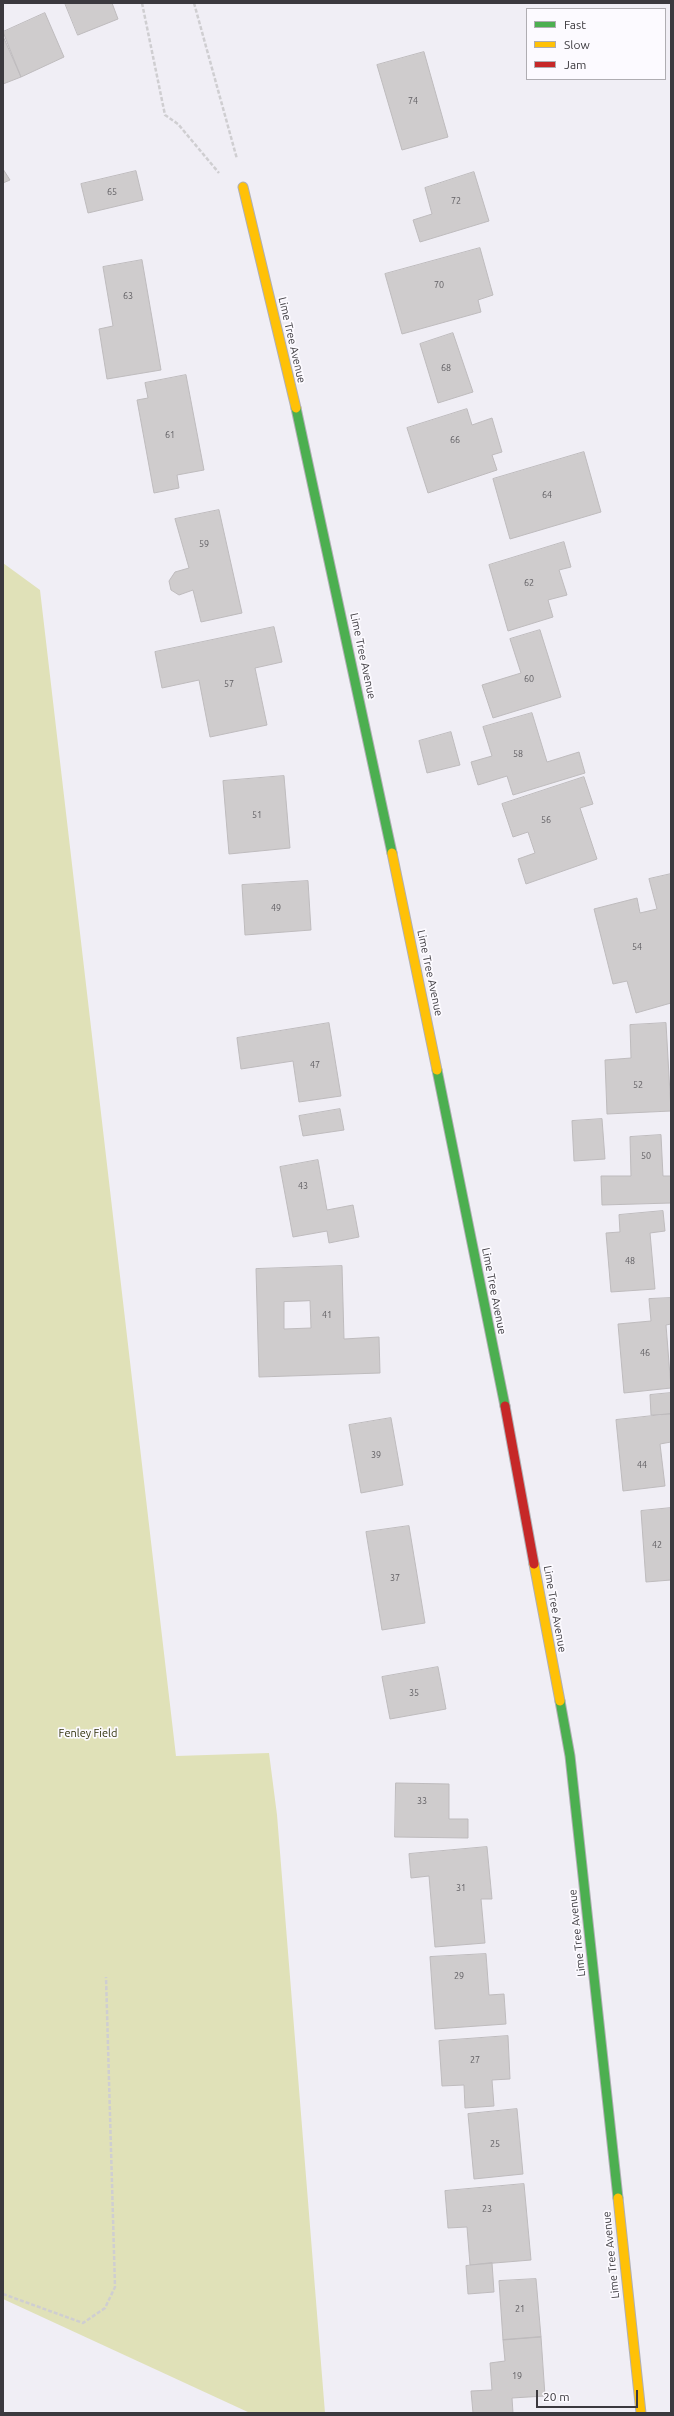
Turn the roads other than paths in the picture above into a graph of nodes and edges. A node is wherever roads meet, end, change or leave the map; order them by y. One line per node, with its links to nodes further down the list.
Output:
1 (244, 187): 2 (street, Lime Tree Avenue)
2 (641, 2413)

